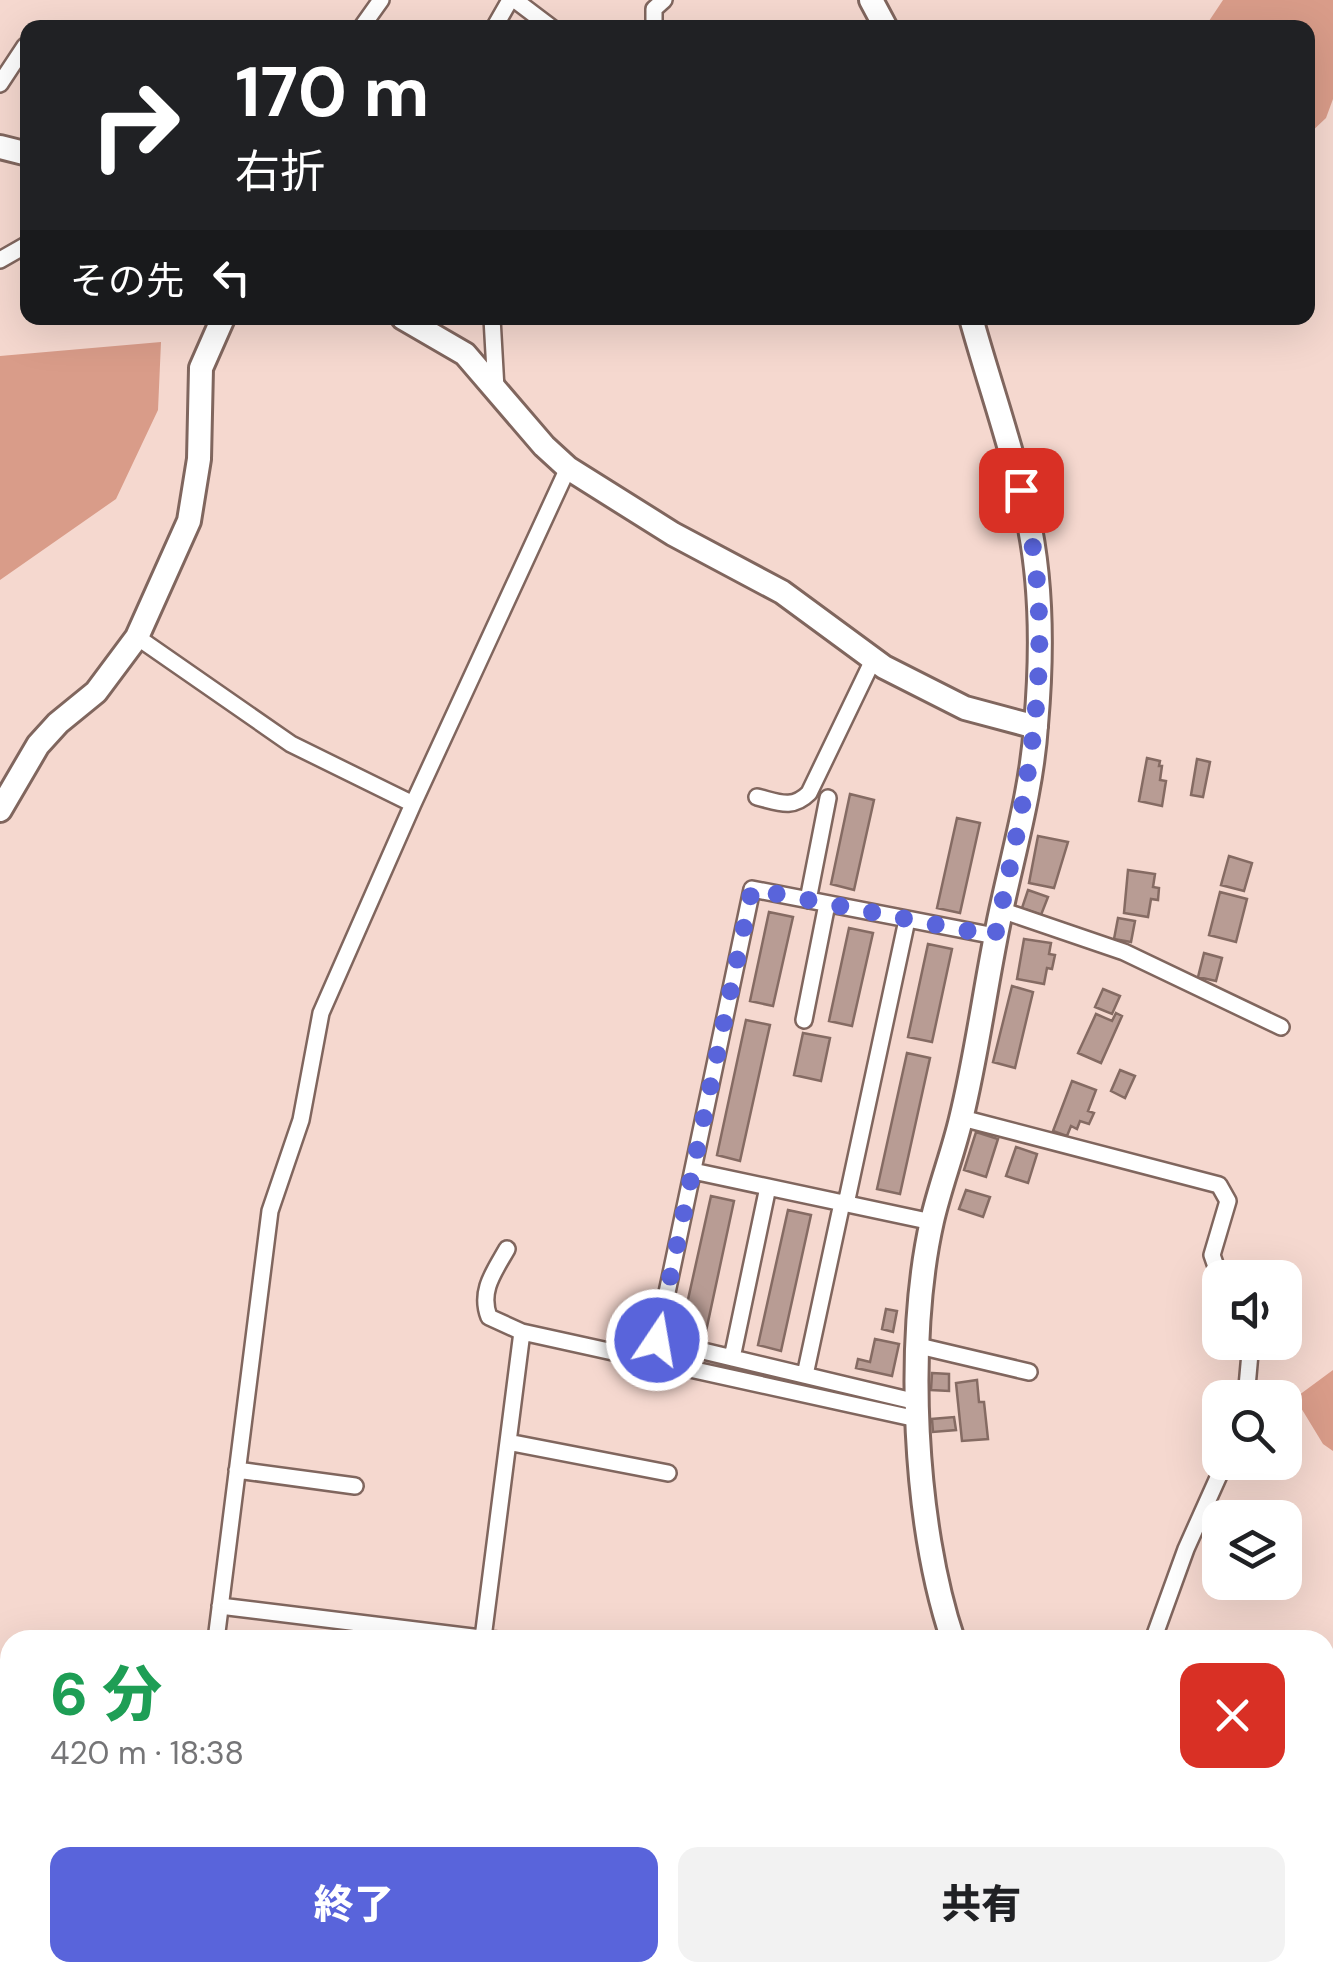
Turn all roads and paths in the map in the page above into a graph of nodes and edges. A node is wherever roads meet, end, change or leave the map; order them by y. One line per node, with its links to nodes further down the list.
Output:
1 (512, 0): 2 (street)
2 (541, 20)
3 (20, 54): 4 (street)
4 (0, 84)
5 (220, 325): 11 (street)
6 (415, 325): 9 (street)
7 (492, 325): 9 (street)
8 (973, 325): 13 (street)
9 (496, 389): 10 (street)
10 (568, 468): 12 (street); 16 (street)
11 (136, 637): 16 (street); 17 (street)
12 (874, 660): 13 (street); 14 (street)
13 (1036, 727): 20 (street)
14 (757, 797)
15 (828, 798): 18 (street)
16 (412, 804): 39 (street)
17 (0, 810)
18 (808, 900): 19 (street); 26 (street)
19 (827, 904): 21 (street); 23 (street)
20 (1001, 910): 22 (street); 24 (street)
21 (907, 920): 22 (street); 28 (street)
22 (995, 936): 25 (street)
23 (804, 1020)
24 (1281, 1028)
25 (962, 1118): 29 (street); 31 (street)
26 (693, 1171): 27 (street); 34 (street)
27 (768, 1187): 28 (street); 34 (street)
28 (844, 1203): 29 (street); 36 (street)
29 (932, 1222): 33 (street)
30 (507, 1249): 32 (street)
31 (1214, 1260)
32 (522, 1332): 37 (street); 38 (street)
33 (918, 1346): 35 (street); 37 (street)
34 (732, 1358): 36 (street)
35 (1029, 1372)
36 (805, 1375): 37 (street)
37 (917, 1411): 47 (street)
38 (508, 1442): 40 (street); 46 (street)
39 (237, 1470): 42 (street); 43 (street)
40 (668, 1474)
41 (1218, 1480): 48 (street)
42 (354, 1486)
43 (220, 1606): 44 (street); 45 (street)
44 (217, 1630)
45 (416, 1630)
46 (491, 1630)
47 (949, 1630)
48 (1157, 1630)

